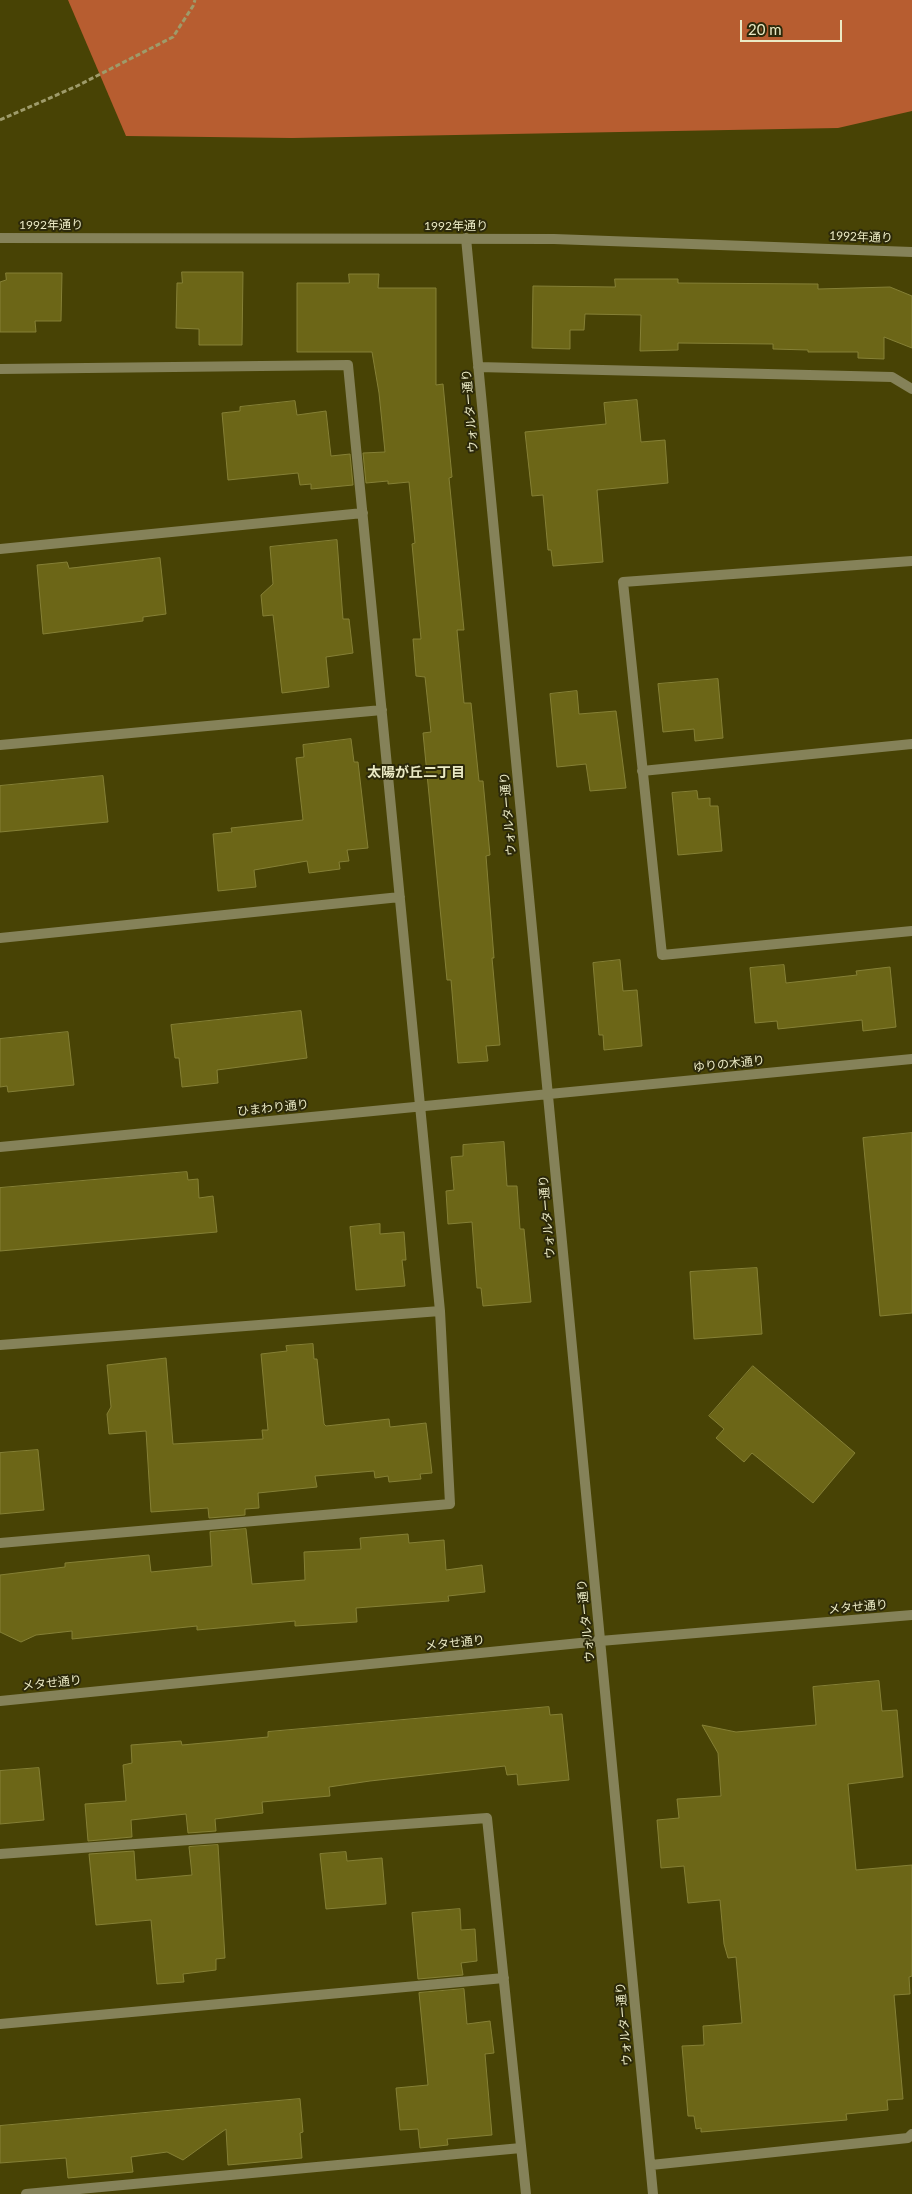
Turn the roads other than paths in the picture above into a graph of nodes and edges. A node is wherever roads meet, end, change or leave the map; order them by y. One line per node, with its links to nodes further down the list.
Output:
1 (0, 238): 2 (street, 1992年通り)
2 (466, 238): 3 (street, 1992年通り); 4 (street, ウォルター通り)
3 (912, 252)
4 (478, 367): 6 (street); 18 (street, ウォルター通り)
5 (0, 369): 7 (street)
6 (912, 388)
7 (363, 513): 8 (street); 10 (street)
8 (0, 549)
9 (912, 561): 13 (street)
10 (382, 710): 12 (street); 14 (street)
11 (912, 744): 13 (street)
12 (0, 745)
13 (642, 771): 15 (street)
14 (400, 897): 16 (street); 19 (street)
15 (912, 931)
16 (0, 938)
17 (912, 1059): 18 (street, ゆりの木通り)
18 (548, 1094): 19 (street, ひまわり通り); 25 (street, ウォルター通り)
19 (419, 1106): 20 (street, ひまわり通り); 21 (street)
20 (0, 1147)
21 (440, 1311): 22 (street); 23 (street)
22 (0, 1345)
23 (0, 1544)
24 (912, 1615): 25 (street, メタせ通り)
25 (600, 1641): 26 (street, メタせ通り); 32 (street, ウォルター通り)
26 (0, 1701)
27 (0, 1854): 28 (street)
28 (504, 1978): 29 (street); 31 (street)
29 (0, 2024)
30 (912, 2134): 32 (street)
31 (521, 2148): 33 (street); 34 (street)
32 (650, 2166): 35 (street, ウォルター通り)
33 (26, 2194)
34 (526, 2194)
35 (653, 2194)

